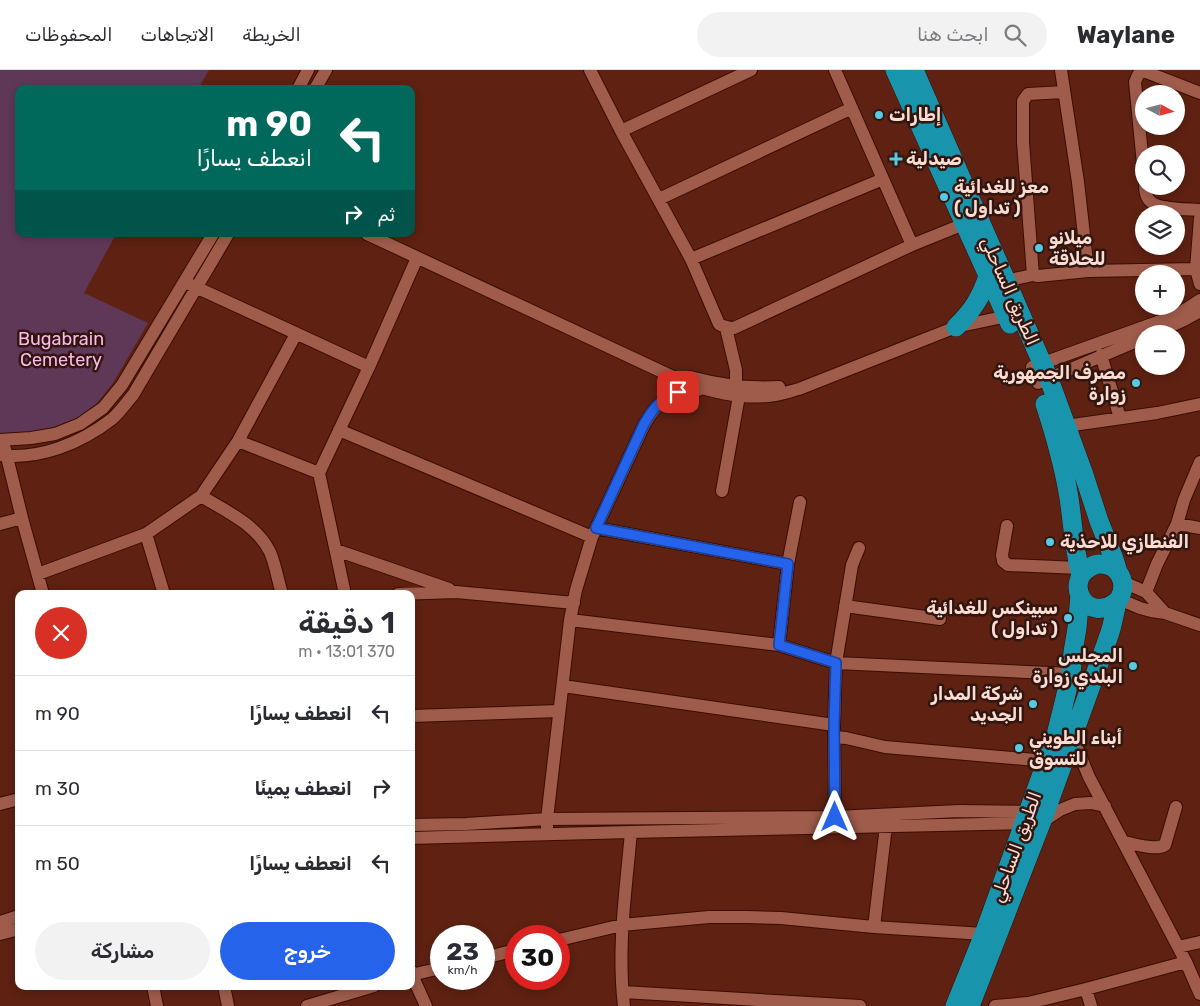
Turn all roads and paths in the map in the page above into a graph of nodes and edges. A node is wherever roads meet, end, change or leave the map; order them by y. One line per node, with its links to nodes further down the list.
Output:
1 (308, 70): 9 (street)
2 (326, 70): 10 (street)
3 (590, 70): 14 (street)
4 (751, 70): 14 (street)
5 (835, 70): 13 (street)
6 (895, 70): 21 (highway, الطريق الساحلي)
7 (914, 70): 31 (highway, الطريق الساحلي)
8 (1062, 70): 11 (street)
9 (300, 85)
10 (317, 85)
11 (1064, 92): 29 (street); 30 (street)
12 (1200, 93): 15 (street)
13 (852, 108): 16 (street); 18 (street)
14 (621, 131): 18 (street)
15 (1141, 145)
16 (883, 179): 25 (street); 27 (street)
17 (1146, 195): 19 (street)
18 (658, 199): 27 (street)
19 (1200, 210)
20 (1200, 218): 28 (street)
21 (964, 224): 25 (street); 31 (highway, الطريق الساحلي)
22 (211, 237): 32 (street)
23 (226, 237): 34 (street)
24 (373, 237): 26 (street)
25 (912, 245): 40 (street)
26 (417, 258): 44 (street); 45 (street)
27 (691, 259): 40 (street)
28 (1196, 269): 29 (street); 33 (street)
29 (1088, 271): 30 (street)
30 (1033, 275): 31 (street)
31 (997, 278): 37 (highway, الطريق الساحلي); 39 (highway)
32 (184, 282): 34 (street); 53 (street)
33 (1200, 284)
34 (196, 288): 41 (street); 55 (street)
35 (1200, 300): 46 (street)
36 (1200, 311): 38 (street)
37 (1013, 315): 39 (street); 46 (highway, الطريق الساحلي)
38 (1173, 325)
39 (956, 327): 48 (street)
40 (726, 328): 48 (street)
41 (296, 334): 44 (street); 54 (street)
42 (1135, 342): 43 (street)
43 (1101, 355): 46 (street); 50 (street)
44 (368, 367): 52 (street)
45 (666, 372): 47 (street); 48 (street)
46 (1040, 373): 51 (highway, الطريق الساحلي); 71 (highway, الطريق الساحلي)
47 (708, 391): 48 (street); 66 (street)
48 (738, 391): 58 (street)
49 (1200, 404): 50 (street)
50 (1120, 418): 51 (street)
51 (1066, 426): 73 (highway, الطريق الساحلي)
52 (339, 430): 57 (street); 66 (street)
53 (1, 440): 55 (street)
54 (238, 441): 57 (street); 59 (street)
55 (4, 456): 61 (street)
56 (1200, 462): 63 (street)
57 (319, 473): 69 (street)
58 (722, 492)
59 (201, 496): 67 (street); 76 (street)
60 (800, 502): 70 (street)
61 (22, 518): 62 (street); 72 (street)
62 (0, 524)
63 (1177, 524): 65 (street); 79 (street)
64 (1007, 526): 71 (street)
65 (1200, 528)
66 (594, 532): 70 (street); 82 (street)
67 (146, 534): 72 (street); 75 (street)
68 (859, 548): 83 (street)
69 (336, 550): 77 (street); 78 (street)
70 (788, 564): 88 (street)
71 (1080, 571): 73 (highway); 81 (highway)
72 (38, 574): 74 (street)
73 (1119, 588): 79 (street); 81 (highway); 84 (street); 95 (highway, الطريق الساحلي)
74 (42, 590)
75 (163, 590)
76 (281, 590)
77 (344, 590)
78 (456, 592): 80 (street); 82 (street)
79 (1146, 592): 84 (street)
80 (415, 593)
81 (1080, 595): 90 (highway, الطريق الساحلي)
82 (574, 603): 85 (street)
83 (845, 606): 86 (street); 89 (street)
84 (1165, 613): 87 (street)
85 (570, 620): 88 (street); 91 (street)
86 (940, 620)
87 (1200, 625)
88 (779, 645): 89 (street)
89 (836, 663): 90 (street); 94 (street)
90 (1071, 674): 96 (highway, الطريق الساحلي)
91 (563, 686): 92 (street); 94 (street)
92 (559, 711): 93 (street); 103 (street)
93 (415, 716)
94 (834, 731): 96 (street); 101 (street)
95 (1073, 738): 99 (street); 102 (highway, الطريق الساحلي)
96 (1047, 761): 102 (highway, الطريق الساحلي)
97 (15, 800): 98 (street)
98 (0, 804)
99 (1105, 806): 102 (street); 109 (street)
100 (1176, 807): 109 (street)
101 (835, 817): 102 (street); 103 (street)
102 (1035, 817): 105 (street); 116 (highway, الطريق الساحلي); 138 (highway, الطريق الساحلي)
103 (547, 819): 104 (street); 107 (street)
104 (415, 825)
105 (886, 826): 106 (street); 113 (street)
106 (631, 832): 107 (street); 112 (street)
107 (547, 835): 108 (street)
108 (415, 838)
109 (1124, 842): 119 (street)
110 (15, 917): 111 (street)
111 (0, 922)
112 (622, 925): 113 (street); 117 (street); 128 (street)
113 (874, 927): 116 (street)
114 (15, 929): 115 (street)
115 (0, 934)
116 (984, 934): 137 (highway, الطريق الساحلي)
117 (570, 937)
118 (1200, 942): 119 (street)
119 (1178, 947): 120 (street)
120 (1186, 962): 124 (street); 129 (street)
121 (430, 971): 122 (street)
122 (415, 974)
123 (415, 982): 134 (street)
124 (1086, 989): 130 (street); 140 (street)
125 (154, 990): 131 (street)
126 (225, 990): 132 (street)
127 (361, 990): 133 (street)
128 (622, 992): 135 (street); 136 (street)
129 (1200, 994)
130 (1028, 1005): 139 (street)
131 (157, 1006)
132 (228, 1006)
133 (307, 1006)
134 (426, 1006)
135 (624, 1006)
136 (860, 1006)
137 (954, 1006)
138 (970, 1006)
139 (995, 1006)
140 (1091, 1006)

